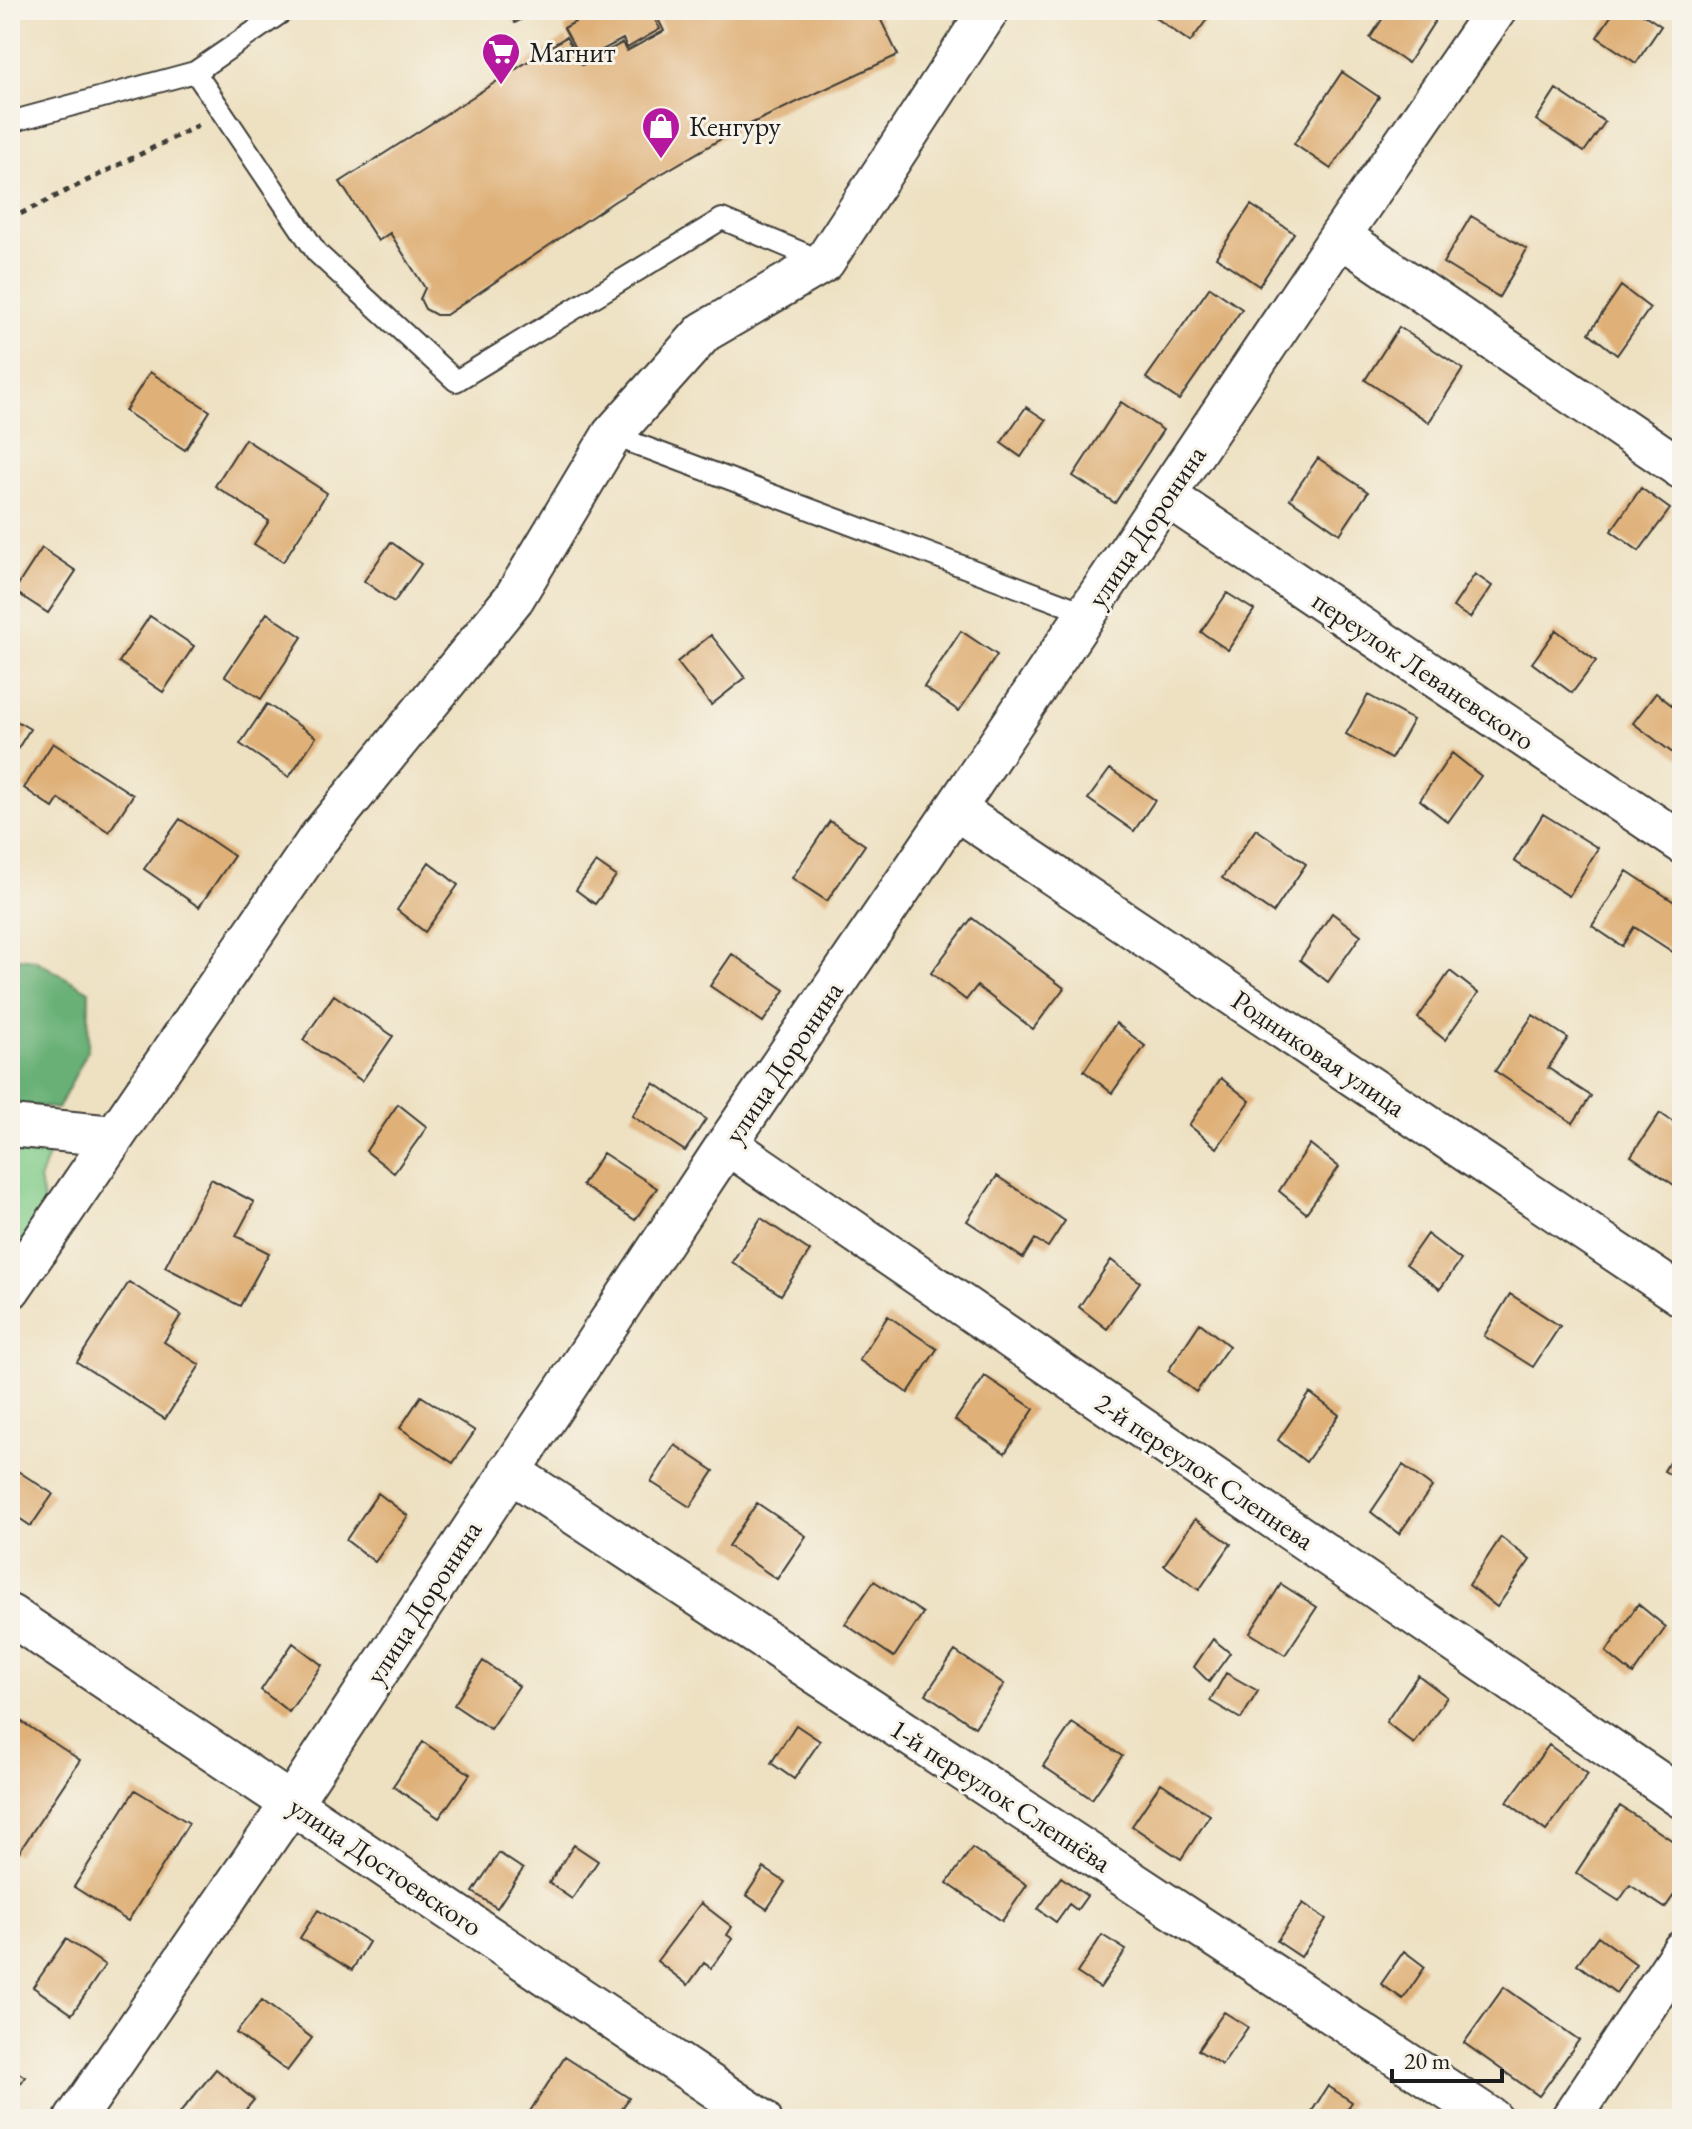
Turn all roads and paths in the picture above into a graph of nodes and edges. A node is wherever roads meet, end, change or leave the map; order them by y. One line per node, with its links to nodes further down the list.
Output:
1 (285, 10): 4 (lane)
2 (989, 10): 9 (street)
3 (1496, 10): 8 (street, улица Доронина)
4 (195, 72): 5 (lane); 6 (lane)
5 (223, 113): 7 (path); 9 (lane)
6 (10, 123)
7 (10, 219)
8 (1340, 236): 11 (street); 12 (street, улица Доронина)
9 (824, 262): 10 (street)
10 (612, 435): 13 (lane); 17 (street)
11 (1682, 469)
12 (1166, 496): 13 (street, улица Доронина); 15 (street, переулок Леваневского)
13 (1087, 613): 14 (street, улица Доронина)
14 (955, 809): 18 (street, улица Доронина); 20 (street, Родниковая улица)
15 (1677, 830)
16 (10, 1126): 17 (street)
17 (114, 1136): 19 (street)
18 (727, 1144): 21 (street, улица Доронина); 23 (street, 2-й переулок Слепнева)
19 (10, 1289)
20 (1682, 1296)
21 (509, 1471): 24 (street, улица Доронина); 28 (street, 1-й переулок Слепнёва)
22 (10, 1615): 24 (street, улица Достоевского)
23 (1682, 1798)
24 (292, 1802): 26 (street, улица Доронина); 27 (street, улица Достоевского)
25 (1682, 1951): 29 (street)
26 (75, 2119)
27 (761, 2119)
28 (1492, 2119)
29 (1571, 2119)

